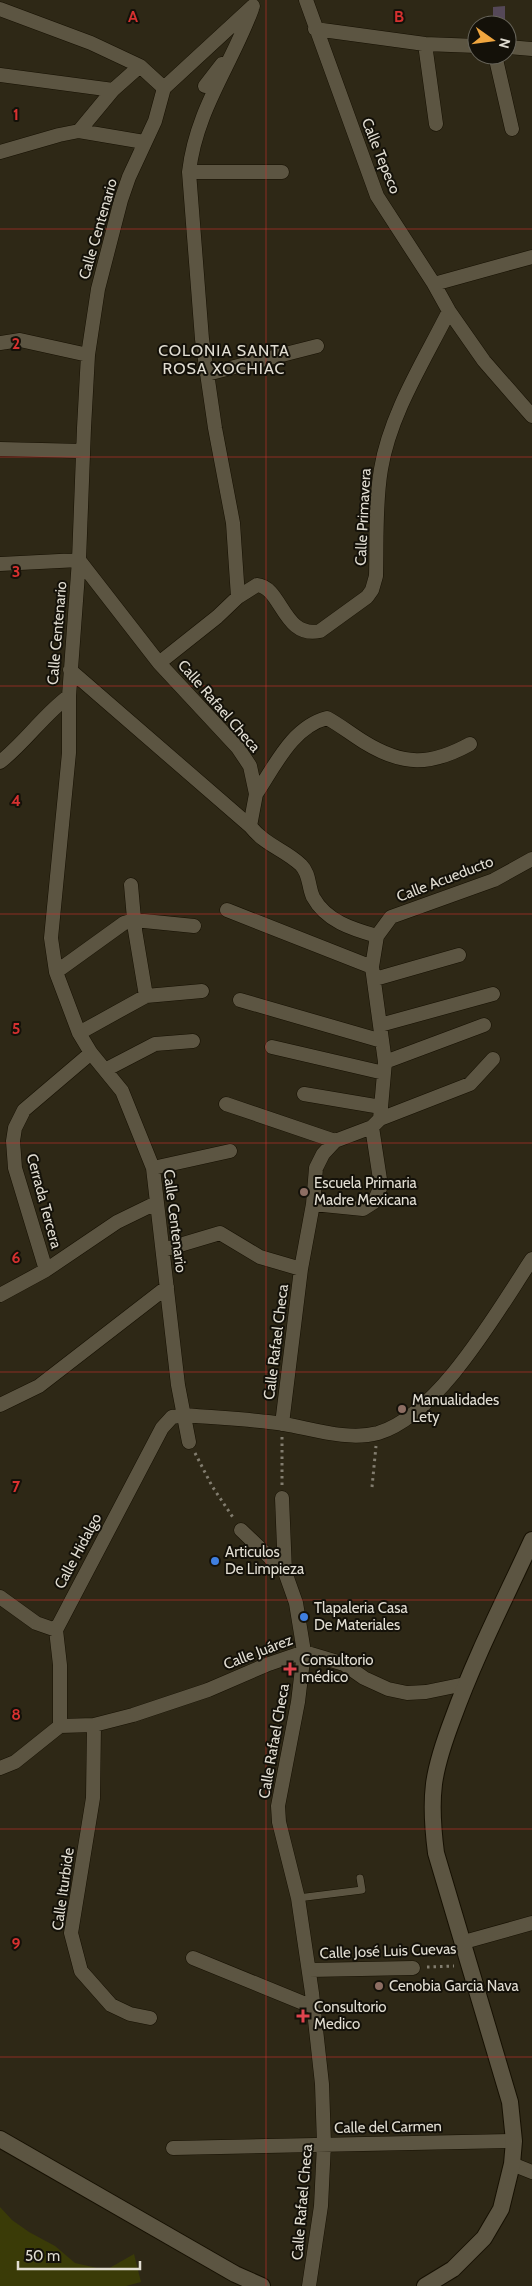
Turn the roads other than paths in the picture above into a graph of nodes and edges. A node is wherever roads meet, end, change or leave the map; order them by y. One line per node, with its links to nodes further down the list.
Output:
1 (306, 0): 4 (street, Calle Tepeco)
2 (254, 3): 9 (street); 14 (street)
3 (0, 9): 11 (street)
4 (315, 28): 5 (street); 24 (street, Calle Tepeco)
5 (425, 44): 6 (street); 16 (street)
6 (467, 46)
7 (517, 48): 8 (street)
8 (532, 49)
9 (232, 54): 13 (street); 21 (street)
10 (497, 65): 17 (street)
11 (140, 66): 14 (street); 15 (street)
12 (0, 75): 15 (street)
13 (204, 86)
14 (164, 88): 19 (street, Calle Centenario)
15 (112, 90): 18 (street)
16 (436, 124)
17 (512, 129)
18 (79, 131): 19 (street); 20 (street)
19 (144, 142): 28 (street, Calle Centenario)
20 (0, 152)
21 (189, 172): 22 (street); 29 (street)
22 (282, 172)
23 (532, 257): 24 (street)
24 (434, 284): 25 (street, Calle Tepeco)
25 (449, 311): 30 (street, Calle Tepeco); 35 (street, Calle Primavera)
26 (0, 343): 28 (street)
27 (317, 346): 29 (street)
28 (88, 355): 32 (street, Calle Centenario)
29 (207, 374): 35 (street)
30 (532, 416)
31 (0, 449): 32 (street)
32 (82, 451): 33 (street, Calle Centenario)
33 (79, 560): 34 (street); 36 (street, Calle Rafael Checa); 37 (street, Calle Centenario)
34 (0, 564)
35 (238, 597): 36 (street)
36 (159, 663): 41 (street, Calle Rafael Checa)
37 (70, 670): 38 (street, Calle Centenario); 42 (street)
38 (69, 696): 40 (street); 50 (street, Calle Centenario)
39 (470, 744): 41 (street)
40 (0, 762)
41 (256, 794): 42 (street, Calle Rafael Checa)
42 (250, 826): 48 (street)
43 (532, 860): 48 (street, Calle Acueducto)
44 (131, 885): 46 (street)
45 (227, 910): 51 (street)
46 (134, 920): 47 (street); 50 (street); 54 (street)
47 (194, 926)
48 (377, 936): 51 (street)
49 (459, 955): 51 (street)
50 (56, 972): 58 (street, Calle Centenario)
51 (373, 973): 56 (street)
52 (202, 991): 54 (street)
53 (493, 994): 56 (street)
54 (146, 996): 58 (street)
55 (240, 1000): 60 (street)
56 (380, 1025): 60 (street)
57 (484, 1025): 64 (street)
58 (79, 1033): 62 (street, Calle Centenario)
59 (192, 1041): 65 (street)
60 (382, 1041): 64 (street)
61 (272, 1047): 64 (street)
62 (91, 1053): 65 (street, Calle Centenario); 77 (street, Cerrada Tercera)
63 (493, 1059): 68 (street, Calle Rafael Checa)
64 (384, 1068): 68 (street)
65 (105, 1070): 71 (street, Calle Centenario)
66 (304, 1094): 68 (street)
67 (226, 1104): 69 (street)
68 (378, 1118): 69 (street, Calle Rafael Checa); 73 (street)
69 (335, 1141): 73 (street, Calle Rafael Checa)
70 (230, 1151): 71 (street)
71 (154, 1168): 72 (street, Calle Centenario)
72 (156, 1203): 74 (street, Calle Centenario); 77 (street)
73 (313, 1204): 76 (street, Calle Rafael Checa)
74 (163, 1250): 76 (street); 78 (street, Calle Centenario)
75 (532, 1259): 82 (street)
76 (301, 1268): 82 (street, Calle Rafael Checa)
77 (46, 1270): 79 (street)
78 (167, 1287): 80 (street, Calle Centenario); 81 (street, Calle Centenario)
79 (0, 1294)
80 (0, 1405)
81 (185, 1415): 82 (street); 83 (street, Calle Centenario); 89 (street, Calle Hidalgo)
82 (282, 1424)
83 (189, 1442)
84 (282, 1498): 87 (street, Calle Rafael Checa)
85 (241, 1530): 87 (street)
86 (532, 1540): 91 (street)
87 (285, 1572): 90 (street, Calle Rafael Checa)
88 (0, 1597): 89 (street)
89 (56, 1630): 93 (street)
90 (304, 1652): 91 (street, Calle Juárez); 92 (street, Calle Juárez); 96 (street, Calle Rafael Checa)
91 (465, 1684): 98 (street)
92 (94, 1725): 93 (street, Calle Juárez); 103 (street, Calle Iturbide)
93 (60, 1726): 94 (street)
94 (0, 1768)
95 (360, 1878): 96 (lane)
96 (298, 1898): 101 (street, Calle Rafael Checa)
97 (532, 1922): 98 (street, Calle José Luis Cuevas)
98 (464, 1942): 105 (street)
99 (192, 1958): 102 (street)
100 (413, 1968): 101 (street, Calle José Luis Cuevas)
101 (309, 1970): 102 (street, Calle Rafael Checa)
102 (313, 2007): 106 (street, Calle Rafael Checa)
103 (150, 2018)
104 (0, 2139): 110 (street)
105 (514, 2141): 106 (street, Calle del Carmen); 108 (street)
106 (324, 2144): 107 (street, Calle del Carmen); 111 (street, Calle Rafael Checa)
107 (173, 2148)
108 (512, 2164): 109 (street); 112 (street)
109 (532, 2172)
110 (262, 2286)
111 (309, 2286)
112 (425, 2286)

